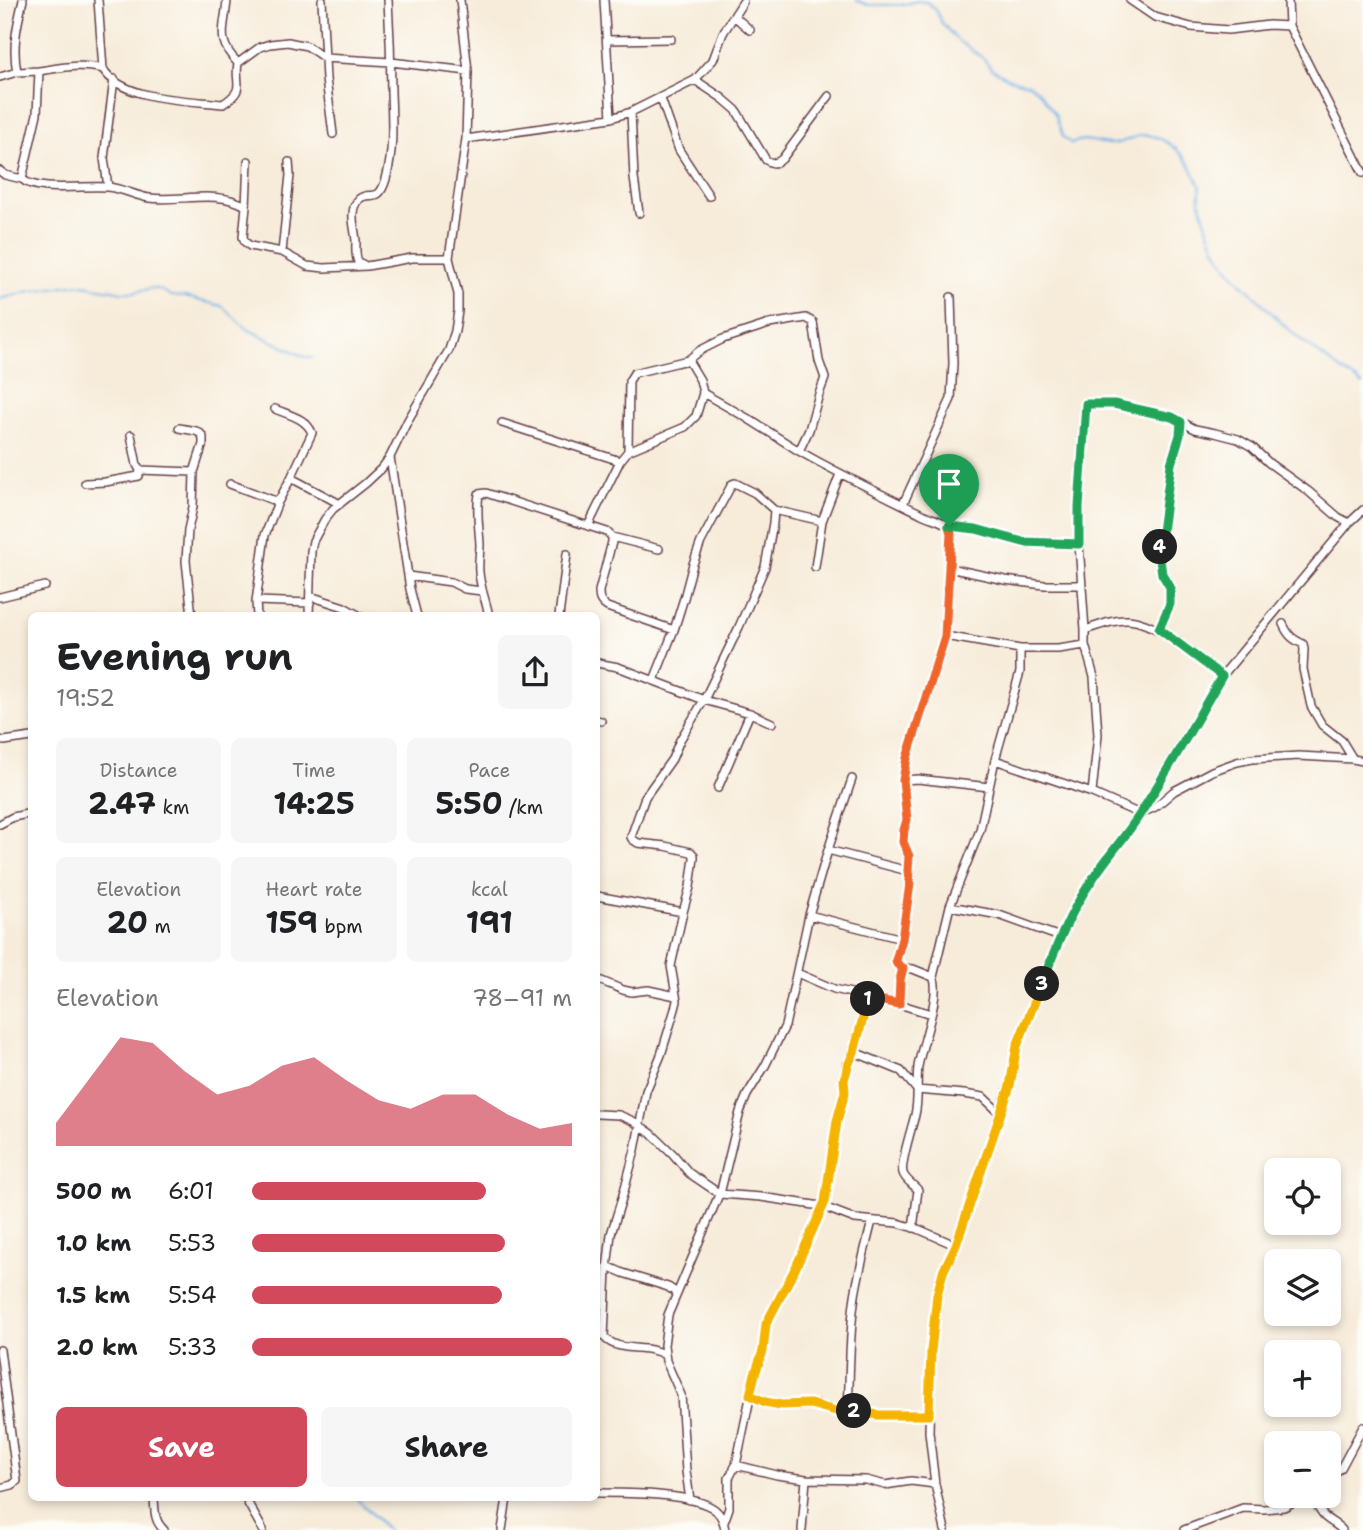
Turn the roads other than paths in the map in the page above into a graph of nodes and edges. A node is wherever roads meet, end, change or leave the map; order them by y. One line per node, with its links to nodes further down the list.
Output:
1 (23, 0): 23 (street)
2 (98, 0): 20 (street)
3 (227, 0): 19 (street)
4 (322, 0): 17 (street)
5 (388, 0): 18 (street)
6 (460, 0): 22 (street)
7 (604, 0): 16 (street)
8 (1130, 0): 11 (street)
9 (1288, 0): 13 (street)
10 (743, 2): 12 (street)
11 (1142, 4): 13 (street)
12 (734, 16): 14 (street); 26 (street)
13 (1289, 26): 36 (street)
14 (750, 30)
15 (671, 39): 16 (street)
16 (607, 40): 30 (street)
17 (324, 58): 18 (street); 19 (street); 31 (street)
18 (391, 62): 22 (street); 44 (street)
19 (238, 63): 25 (street)
20 (103, 69): 21 (street); 25 (street)
21 (39, 71): 23 (street); 37 (street)
22 (468, 71): 32 (street)
23 (17, 72): 24 (street)
24 (0, 78)
25 (114, 79): 38 (street)
26 (695, 80): 27 (street); 28 (street)
27 (829, 96)
28 (660, 99): 29 (street); 39 (street)
29 (631, 113): 30 (street); 41 (street)
30 (611, 118): 32 (street)
31 (333, 134)
32 (466, 139): 43 (street)
33 (248, 161): 40 (street)
34 (289, 162): 42 (street)
35 (0, 171): 37 (street)
36 (1363, 173)
37 (22, 179): 38 (street)
38 (108, 187): 40 (street)
39 (709, 196)
40 (246, 206): 42 (street)
41 (639, 213)
42 (282, 252): 44 (street)
43 (449, 258): 44 (street); 55 (street)
44 (368, 266)
45 (951, 297): 65 (street)
46 (688, 360): 47 (street); 53 (street); 54 (street)
47 (703, 393): 53 (street); 54 (street)
48 (275, 409): 60 (street)
49 (1181, 422): 69 (street); 73 (street); 93 (street)
50 (502, 423): 56 (street)
51 (179, 428): 58 (street)
52 (131, 435): 57 (street)
53 (628, 451): 56 (street)
54 (799, 452): 59 (street)
55 (390, 457): 64 (street); 78 (street)
56 (620, 461): 70 (street)
57 (140, 470): 58 (street); 61 (street)
58 (194, 472): 85 (street)
59 (840, 474): 65 (street); 68 (street)
60 (291, 478): 63 (street); 64 (street)
61 (85, 483)
62 (230, 484): 63 (street)
63 (278, 502): 84 (street)
64 (340, 504): 83 (street)
65 (902, 504): 71 (street)
66 (774, 510): 68 (street); 94 (street); 102 (street)
67 (1363, 510): 69 (street)
68 (822, 521): 76 (street)
69 (1349, 523): 100 (street)
70 (588, 526): 72 (street); 81 (street)
71 (949, 526): 73 (street); 77 (street)
72 (612, 537): 74 (street); 94 (street)
73 (1079, 544): 79 (street)
74 (659, 549)
75 (567, 554): 91 (street)
76 (815, 567)
77 (949, 569): 79 (street); 96 (street)
78 (408, 576): 81 (street); 89 (street)
79 (1081, 584): 95 (street)
80 (45, 586): 82 (street)
81 (482, 591): 90 (street)
82 (0, 597)
83 (310, 599): 84 (street); 87 (street); 88 (street)
84 (257, 601): 86 (street)
85 (192, 612)
86 (257, 612)
87 (309, 612)
88 (353, 612)
89 (416, 612)
90 (488, 612)
91 (560, 612)
92 (1283, 624): 107 (street)
93 (1159, 629): 95 (street); 100 (street)
94 (674, 630): 101 (street)
95 (1085, 630): 97 (street)
96 (945, 636): 98 (street); 111 (street)
97 (1085, 645): 98 (street); 114 (street)
98 (1020, 649): 108 (street)
99 (600, 664): 101 (street)
100 (1222, 676): 116 (street)
101 (654, 680): 102 (street)
102 (704, 700): 103 (street); 122 (street)
103 (750, 713): 104 (street); 113 (street)
104 (772, 723)
105 (28, 738): 106 (street)
106 (0, 740)
107 (1353, 759): 109 (street); 116 (street)
108 (995, 760): 112 (street); 114 (street)
109 (1363, 761)
110 (852, 779): 118 (street)
111 (903, 780): 112 (street); 119 (street)
112 (989, 787): 121 (street)
113 (718, 788)
114 (1092, 793): 116 (street)
115 (28, 814): 117 (street)
116 (1140, 814): 124 (street)
117 (0, 824)
118 (828, 849): 119 (street); 123 (street)
119 (908, 871): 125 (street)
120 (600, 897): 122 (street)
121 (950, 906): 124 (street); 128 (street)
122 (683, 912): 130 (street)
123 (809, 915): 125 (street); 127 (street)
124 (1060, 937): 136 (street)
125 (902, 939): 126 (street)
126 (903, 968): 128 (street); 132 (street)
127 (797, 973): 131 (street); 139 (street)
128 (933, 977): 133 (street)
129 (600, 979): 130 (street)
130 (676, 996): 138 (street)
131 (868, 998): 132 (street); 134 (street)
132 (899, 1004): 133 (street)
133 (931, 1014): 135 (street)
134 (854, 1052): 135 (street); 140 (street)
135 (917, 1090): 136 (street); 142 (street)
136 (1000, 1113): 143 (street)
137 (600, 1114): 138 (street)
138 (638, 1125): 139 (street); 144 (street)
139 (720, 1194): 140 (street); 145 (street)
140 (824, 1207): 141 (street); 148 (street)
141 (872, 1221): 142 (street); 149 (street)
142 (913, 1228): 143 (street)
143 (956, 1245): 150 (street)
144 (607, 1266): 145 (street); 147 (street)
145 (676, 1296): 147 (street)
146 (0, 1350): 156 (street)
147 (665, 1355): 158 (street)
148 (750, 1395): 149 (street); 152 (street)
149 (848, 1411): 150 (street)
150 (929, 1415): 155 (street)
151 (1363, 1427): 153 (street)
152 (736, 1465): 154 (street); 164 (street)
153 (1341, 1468)
154 (806, 1479): 155 (street); 168 (street)
155 (935, 1484): 169 (street)
156 (0, 1488)
157 (600, 1493): 158 (street)
158 (690, 1500): 164 (street)
159 (154, 1501): 165 (street)
160 (247, 1501): 166 (street)
161 (507, 1501): 167 (street)
162 (1274, 1508): 170 (street)
163 (1320, 1508): 171 (street)
164 (724, 1526)
165 (164, 1530)
166 (262, 1530)
167 (502, 1530)
168 (802, 1530)
169 (945, 1530)
170 (1184, 1530)
171 (1342, 1530)

